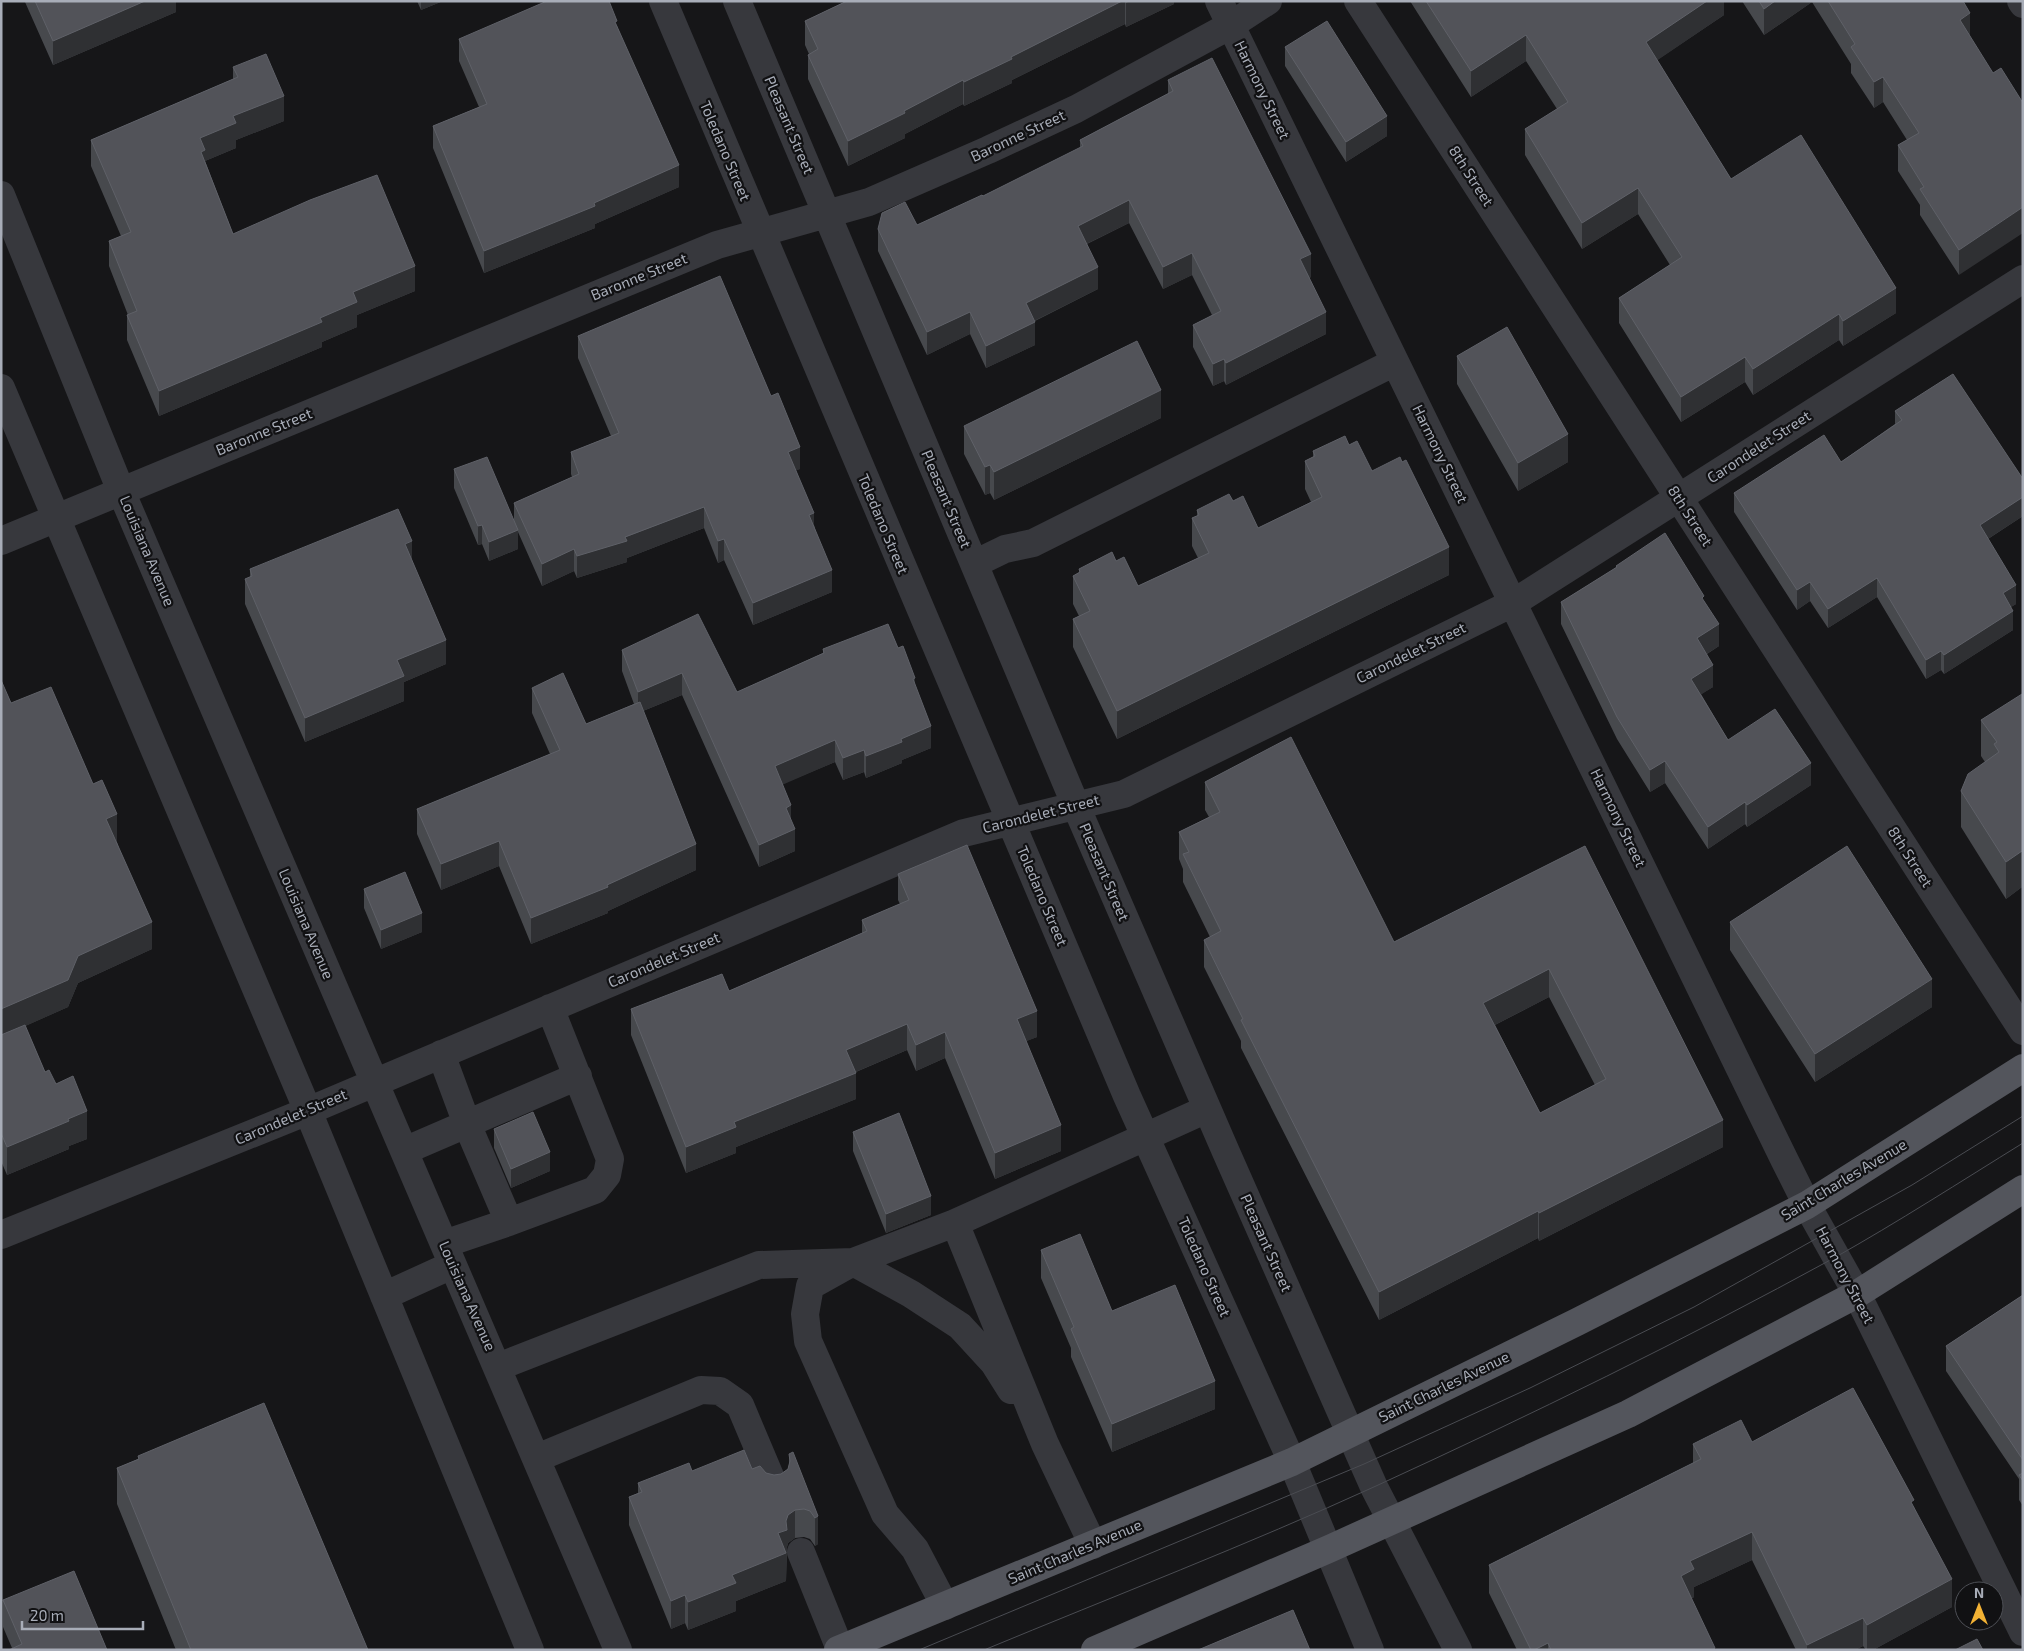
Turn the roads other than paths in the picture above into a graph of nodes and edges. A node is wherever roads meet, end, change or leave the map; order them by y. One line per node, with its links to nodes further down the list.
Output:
1 (663, 1): 9 (street, Toledano Street)
2 (737, 1): 8 (street, Pleasant Street)
3 (1219, 1): 6 (street, Harmony Street)
4 (1268, 1): 6 (street, Baronne Street)
5 (1358, 1): 14 (street, 8th Street)
6 (1231, 25): 8 (street, Baronne Street); 11 (street, Harmony Street)
7 (1, 195): 13 (street, Louisiana Avenue)
8 (826, 214): 9 (street, Baronne Street); 17 (street, Pleasant Street)
9 (760, 233): 13 (street, Baronne Street); 20 (street, Toledano Street)
10 (2023, 279): 14 (street, Carondelet Street)
11 (1396, 362): 17 (street); 18 (street, Harmony Street)
12 (1, 388): 15 (street)
13 (121, 491): 15 (street, Baronne Street); 26 (street, Louisiana Avenue)
14 (1679, 499): 18 (street, Carondelet Street); 22 (street, 8th Street)
15 (57, 517): 16 (street, Baronne Street); 28 (street)
16 (1, 541)
17 (974, 564): 19 (street, Pleasant Street)
18 (1512, 603): 19 (street, Carondelet Street); 33 (street, Harmony Street)
19 (1076, 806): 20 (street, Carondelet Street); 27 (street, Pleasant Street)
20 (1010, 822): 21 (street, Carondelet Street); 30 (street, Toledano Street)
21 (550, 1008): 23 (street, Carondelet Street); 25 (street)
22 (2023, 1031)
23 (441, 1054): 26 (street, Carondelet Street); 29 (street)
24 (2023, 1068): 33 (main road, Saint Charles Avenue)
25 (578, 1076): 29 (street); 34 (street)
26 (374, 1082): 28 (street, Carondelet Street); 31 (street, Louisiana Avenue)
27 (1207, 1109): 30 (street); 42 (street, Pleasant Street)
28 (308, 1111): 36 (street, Carondelet Street); 40 (street)
29 (467, 1124): 31 (street); 34 (street)
30 (1144, 1136): 35 (street); 45 (street, Toledano Street)
31 (404, 1151): 37 (street, Louisiana Avenue)
32 (2023, 1189): 39 (main road)
33 (1807, 1206): 39 (street, Harmony Street); 42 (main road, Saint Charles Avenue)
34 (509, 1222): 37 (street)
35 (954, 1223): 38 (street); 43 (street)
36 (1, 1235)
37 (448, 1254): 40 (street); 41 (street, Louisiana Avenue)
38 (853, 1262): 41 (street); 43 (street); 51 (street)
39 (1857, 1294): 47 (main road); 52 (street, Harmony Street)
40 (384, 1296): 54 (street)
41 (498, 1367): 44 (street, Louisiana Avenue)
42 (1349, 1433): 45 (main road, Saint Charles Avenue); 47 (street, Pleasant Street)
43 (1045, 1444): 48 (street)
44 (537, 1458): 46 (street); 55 (street, Louisiana Avenue)
45 (1292, 1462): 48 (main road, Saint Charles Avenue); 49 (street, Toledano Street)
46 (775, 1488)
47 (1392, 1521): 49 (main road); 58 (street, Pleasant Street)
48 (1092, 1544): 51 (main road, Saint Charles Avenue)
49 (1329, 1549): 56 (main road); 57 (street, Toledano Street)
50 (801, 1552): 53 (street)
51 (945, 1606): 53 (main road, Saint Charles Avenue)
52 (2023, 1632)
53 (839, 1649)
54 (530, 1650)
55 (618, 1650)
56 (1095, 1650)
57 (1370, 1650)
58 (1458, 1650)

